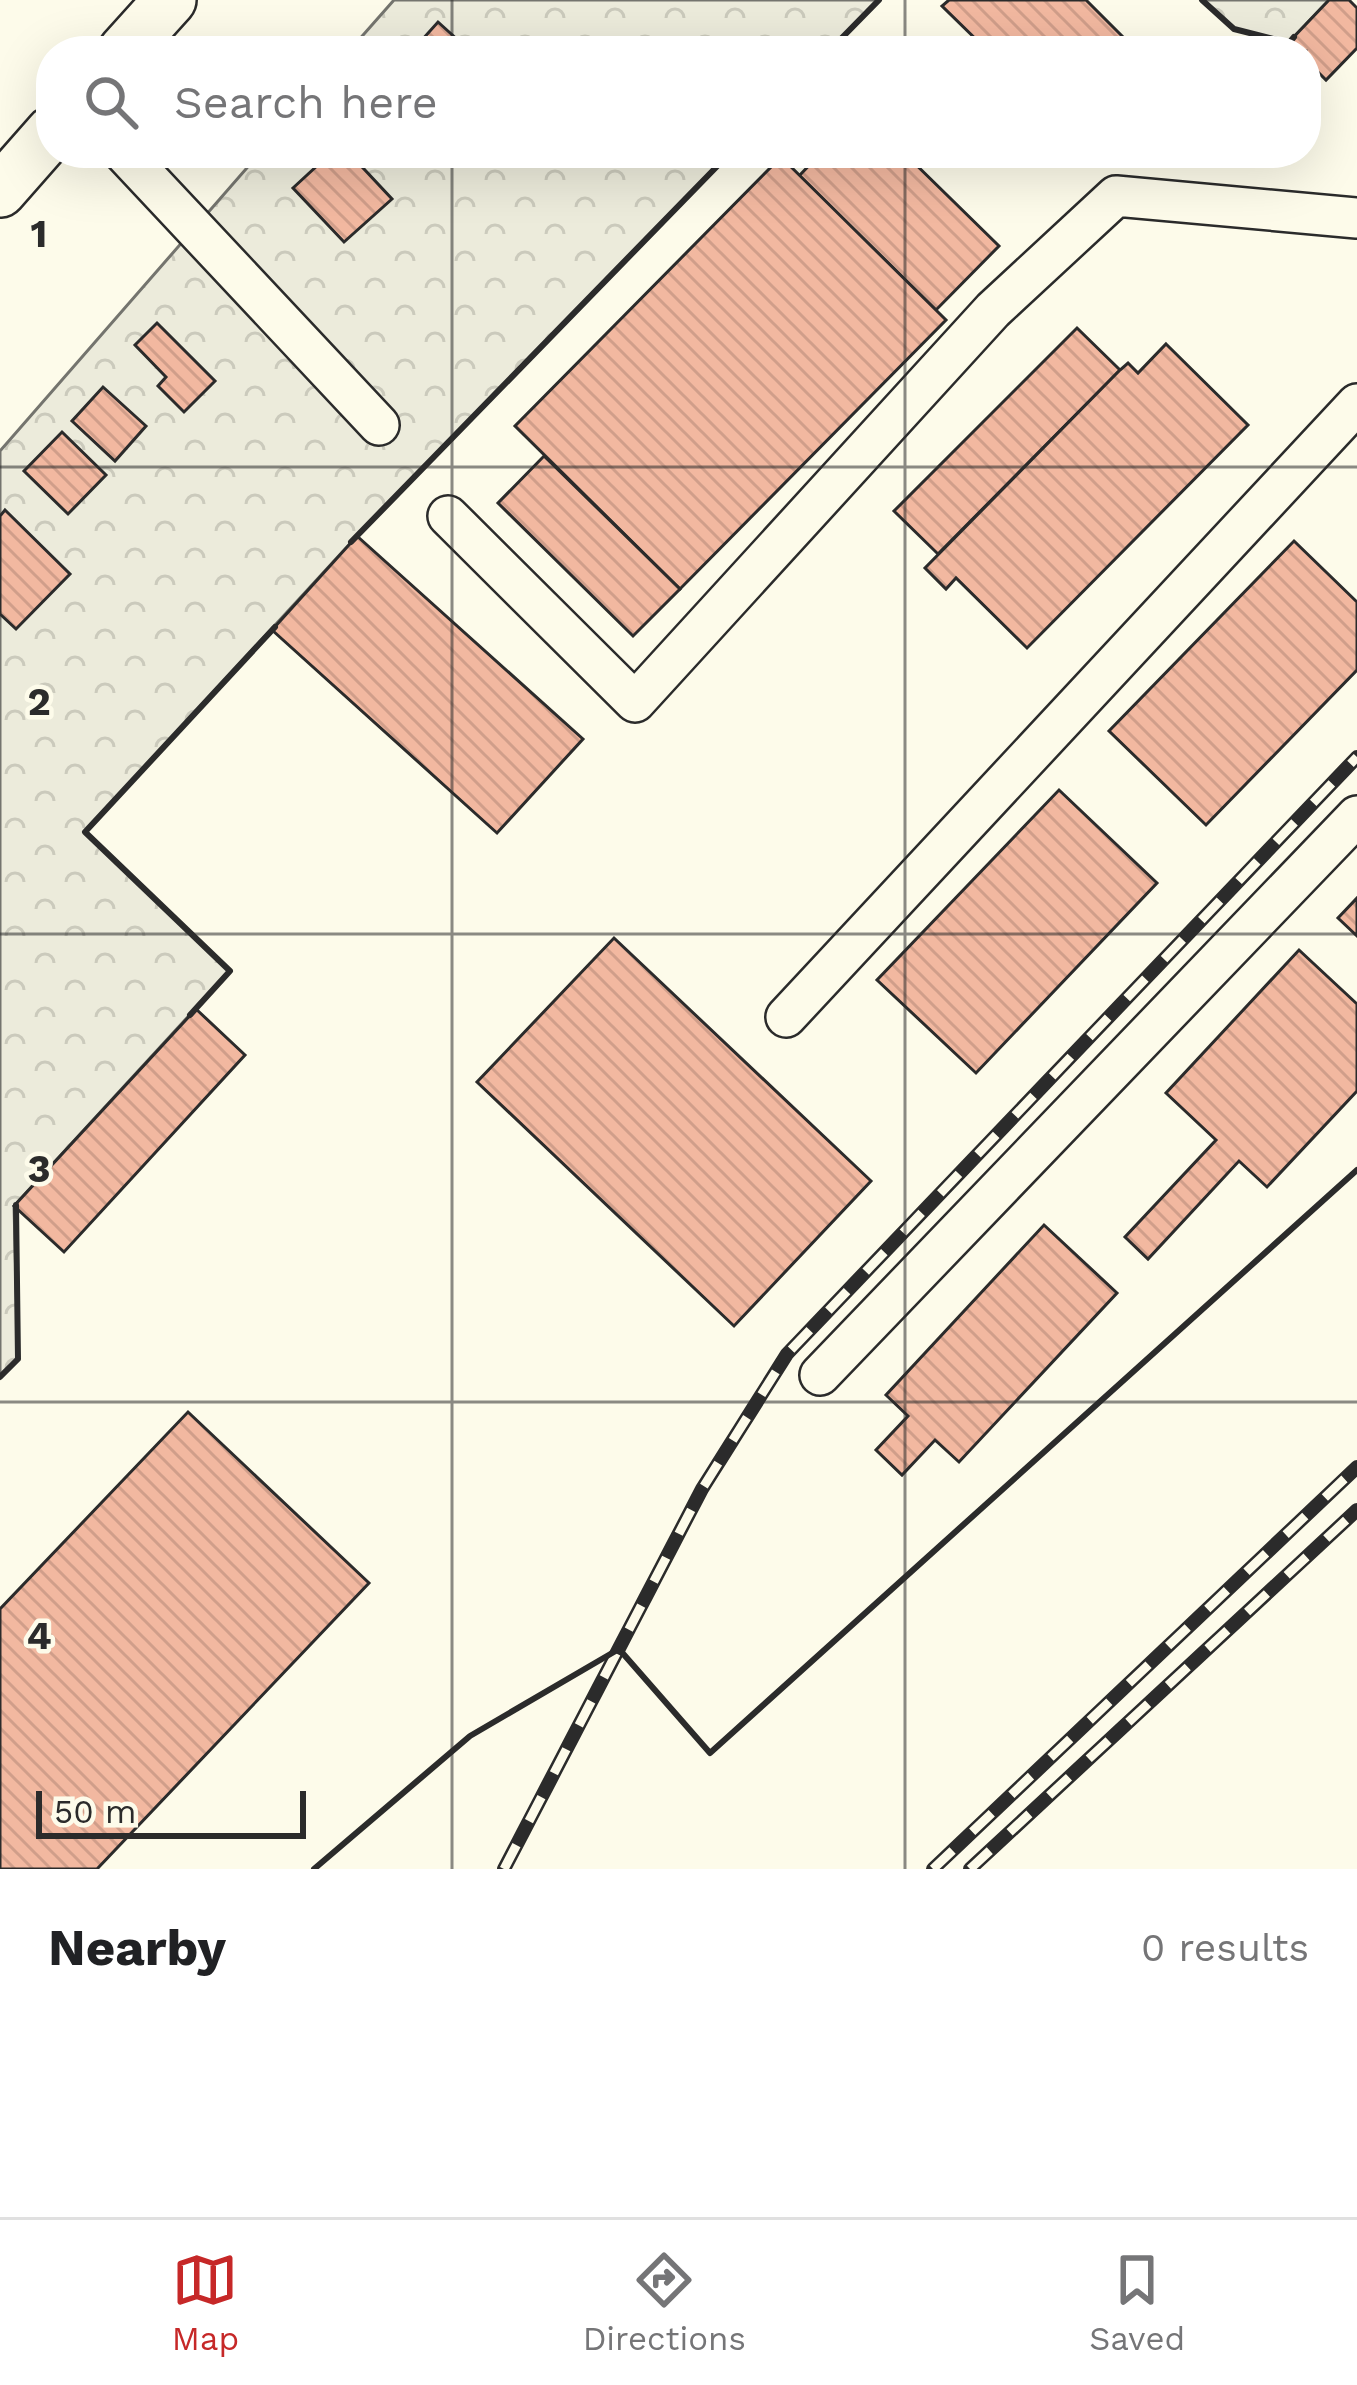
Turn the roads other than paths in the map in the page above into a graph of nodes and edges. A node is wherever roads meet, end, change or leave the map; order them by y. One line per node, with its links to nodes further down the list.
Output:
1 (170, 0): 2 (main road)
2 (138, 36)
3 (36, 150): 5 (main road)
4 (138, 168): 8 (lane)
5 (0, 190)
6 (1357, 218): 9 (lane)
7 (1357, 404): 11 (lane)
8 (379, 425)
9 (448, 516)
10 (1357, 816): 12 (lane)
11 (786, 1017)
12 (820, 1375)

